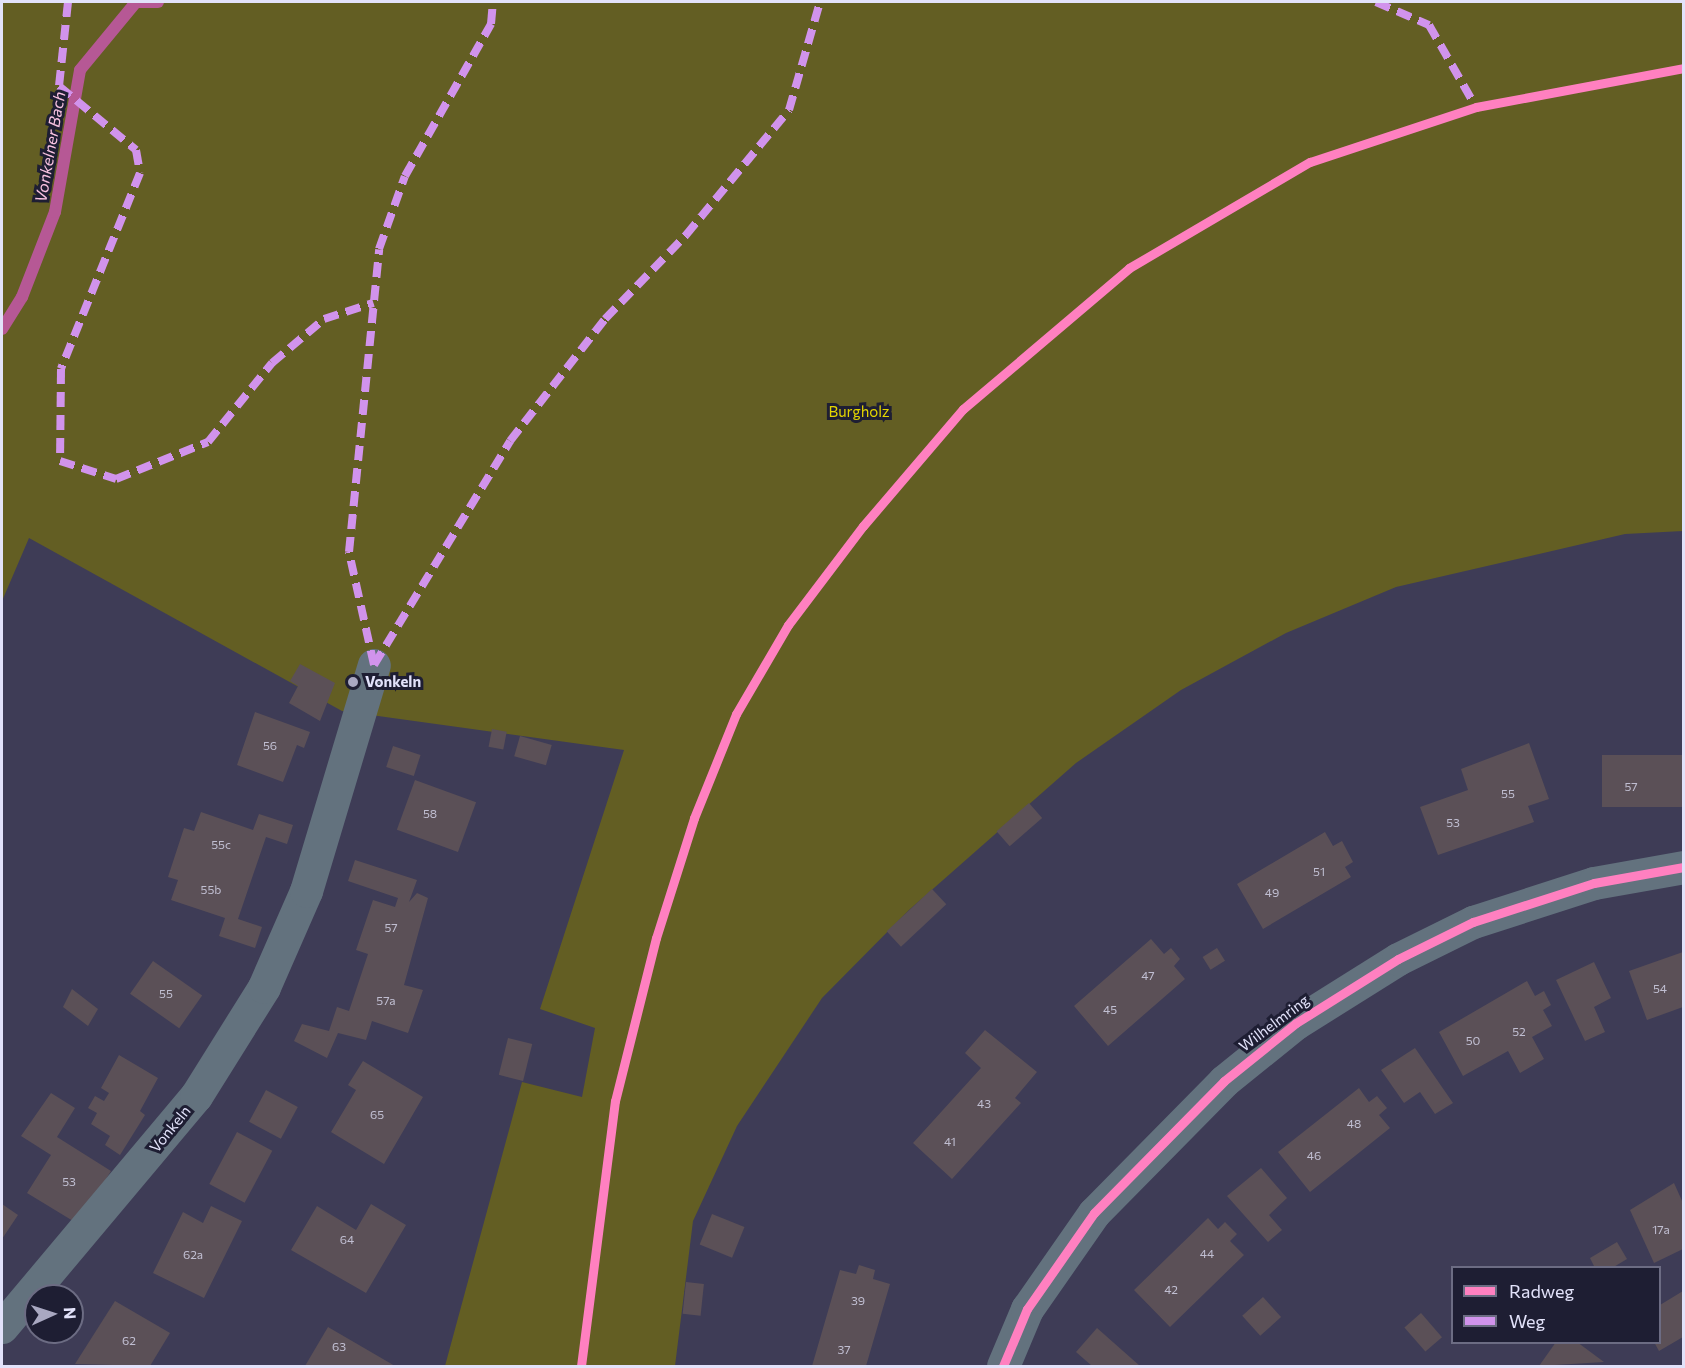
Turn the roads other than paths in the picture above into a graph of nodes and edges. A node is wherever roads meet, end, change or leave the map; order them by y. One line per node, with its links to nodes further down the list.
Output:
1 (374, 665): 3 (street, Vonkeln)
2 (1683, 867): 4 (street, Wilhelmring)
3 (2, 1327)
4 (1003, 1366)

